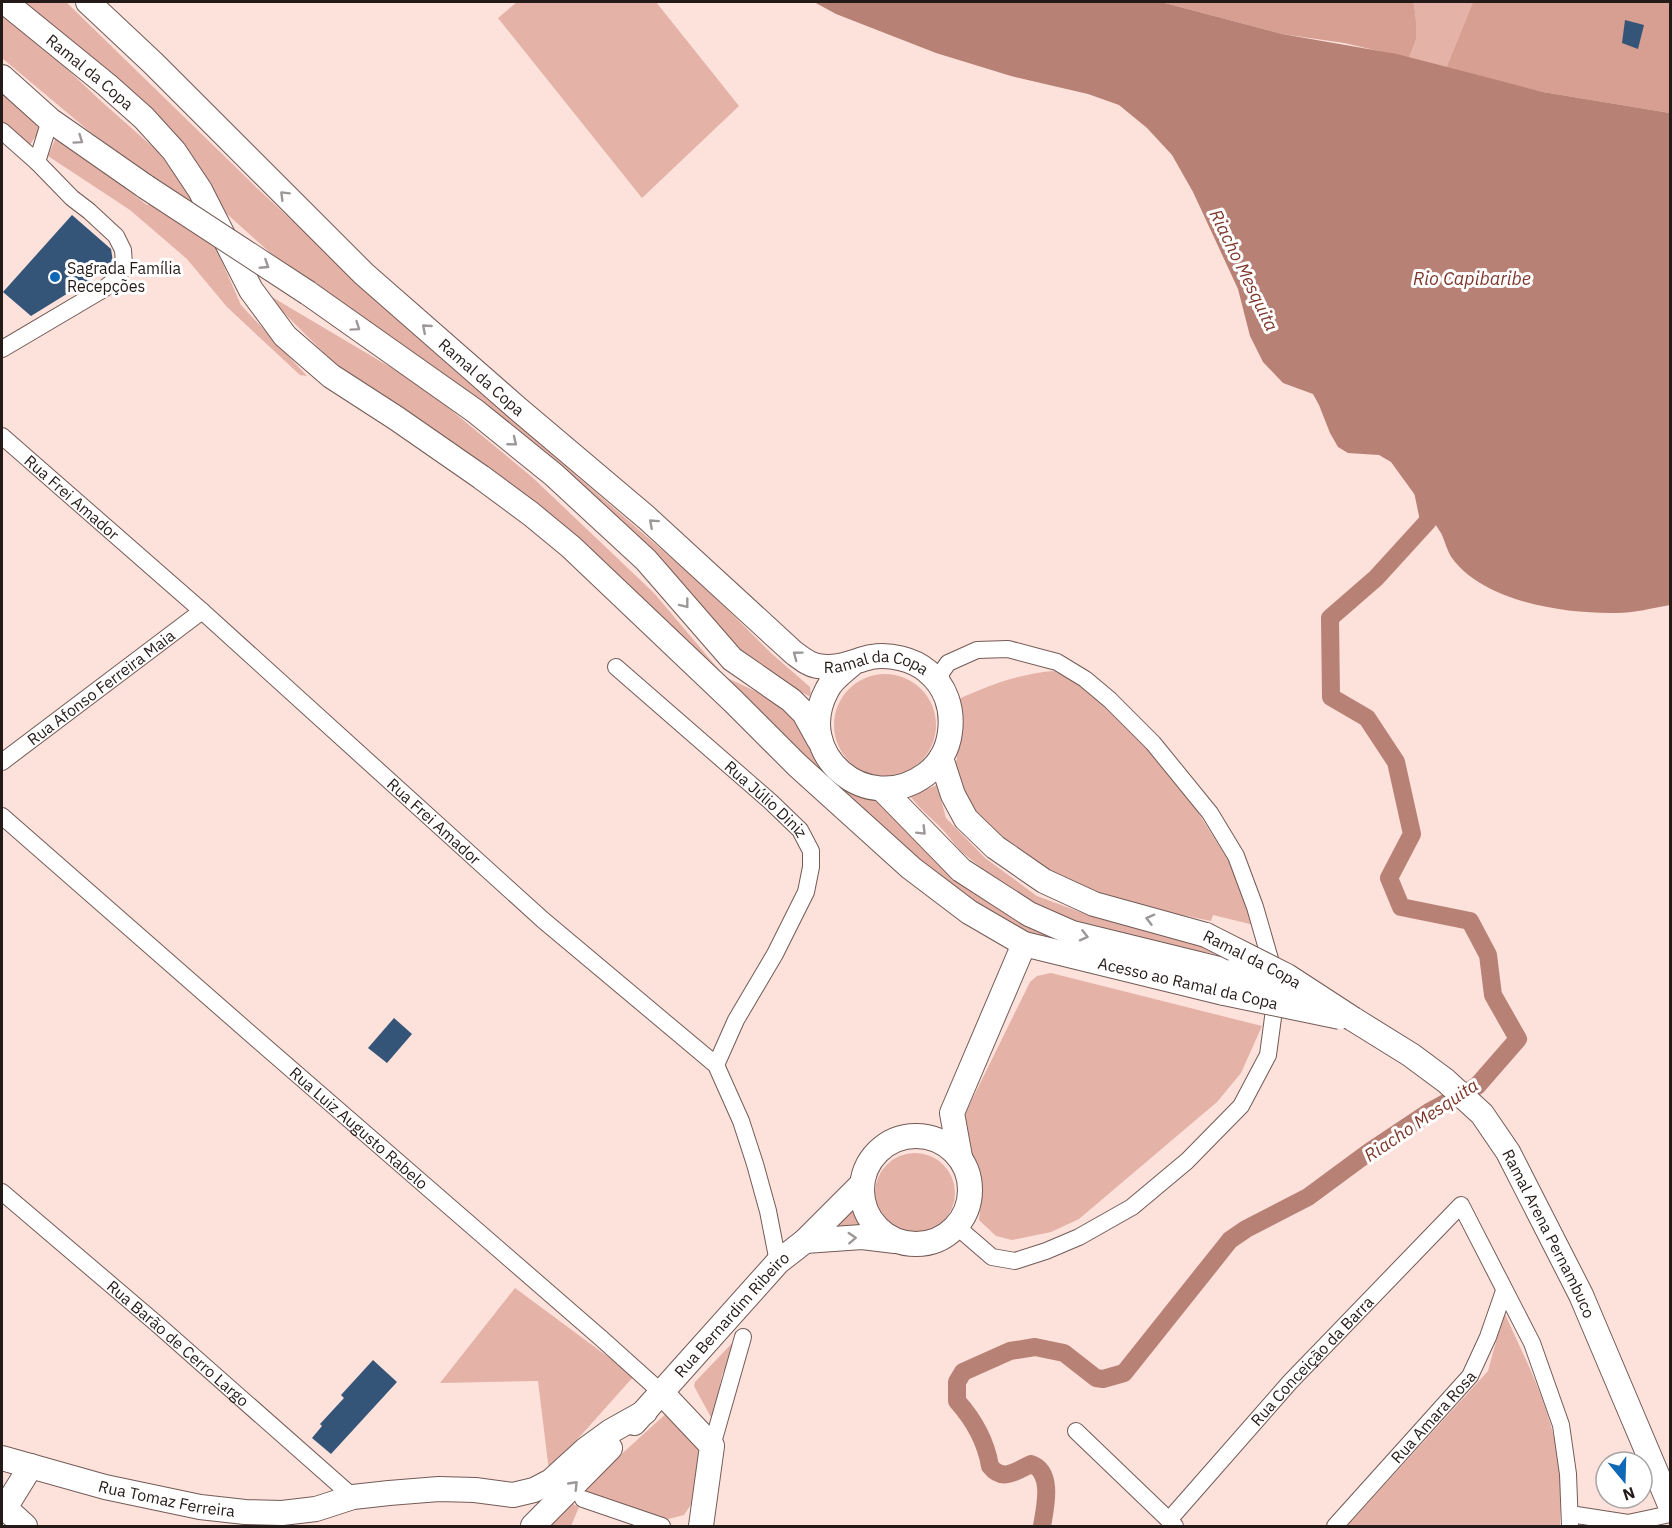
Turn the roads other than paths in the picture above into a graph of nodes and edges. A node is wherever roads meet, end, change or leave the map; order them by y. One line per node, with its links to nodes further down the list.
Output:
1 (5, 2): 16 (main road, Ramal da Copa)
2 (88, 2): 10 (main road, Ramal da Copa, one-way to 2)
3 (2, 77): 4 (main road, Ramal da Copa)
4 (50, 120): 6 (street); 13 (main road, Ramal da Copa, one-way to 13, bridge)
5 (2, 131): 6 (street)
6 (37, 162): 7 (street)
7 (2, 349)
8 (2, 436): 9 (street, Rua Frei Amador)
9 (202, 611): 15 (street, Rua Afonso Ferreira Maia); 22 (street, Rua Frei Amador)
10 (852, 664): 12 (main road, Ramal da Copa); 13 (main road)
11 (616, 667): 22 (street, Rua Júlio Diniz)
12 (940, 685): 14 (main road, Ramal da Copa); 28 (street)
13 (822, 745): 16 (main road)
14 (941, 758): 17 (main road); 21 (main road, Ramal da Copa, one-way to 14, bridge)
15 (2, 762)
16 (837, 785): 17 (main road); 19 (main road, Ramal da Copa)
17 (882, 789): 20 (main road, Ramal da Copa, one-way to 20)
18 (2, 816): 34 (street, Rua Luiz Augusto Rabelo)
19 (1024, 945): 20 (main road, Acesso ao Ramal da Copa); 23 (main road)
20 (1228, 983): 21 (main road, Acesso ao Ramal da Copa, bridge)
21 (1353, 1019): 43 (main road, Ramal Arena Pernambuco)
22 (716, 1065): 31 (street, Rua Frei Amador)
23 (952, 1113): 24 (main road); 25 (main road)
24 (911, 1136): 25 (main road); 26 (main road)
25 (960, 1157): 28 (main road)
26 (862, 1184): 29 (main road, Rua Bernardim Ribeiro); 30 (main road)
27 (2, 1192): 41 (street, Rua Barão de Cerro Largo)
28 (956, 1226): 30 (main road)
29 (805, 1241): 30 (main road, Rua Bernardim Ribeiro, one-way to 30); 31 (main road, Rua Bernardim Ribeiro)
30 (900, 1241)
31 (778, 1262): 34 (main road, Rua Bernardim Ribeiro)
32 (1504, 1291): 46 (street); 47 (street, Rua Conceição da Barra); 52 (street, Rua Amara Rosa)
33 (743, 1336): 37 (street, Rua Bernardim Ribeiro)
34 (662, 1393): 35 (main road, Rua Bernardim Ribeiro); 37 (main road, Rua Luiz Augusto Rabelo)
35 (645, 1412): 40 (main road, Rua Tomaz Ferreira); 48 (main road, Rua Bernardim Ribeiro, one-way to 35)
36 (1076, 1431): 47 (street)
37 (712, 1446): 51 (main road, Rua Bernardim Ribeiro)
38 (2, 1458): 39 (main road, Rua Tomaz Ferreira)
39 (31, 1466): 41 (main road, Rua Tomaz Ferreira); 44 (main road)
40 (513, 1495): 41 (main road, Rua Tomaz Ferreira); 48 (main road)
41 (353, 1497)
42 (583, 1500): 50 (street)
43 (1671, 1505)
44 (3, 1507): 49 (main road)
45 (1671, 1514): 46 (street)
46 (1570, 1520)
47 (1172, 1523)
48 (535, 1524)
49 (25, 1527)
50 (662, 1527)
51 (701, 1527)
52 (1335, 1527)

